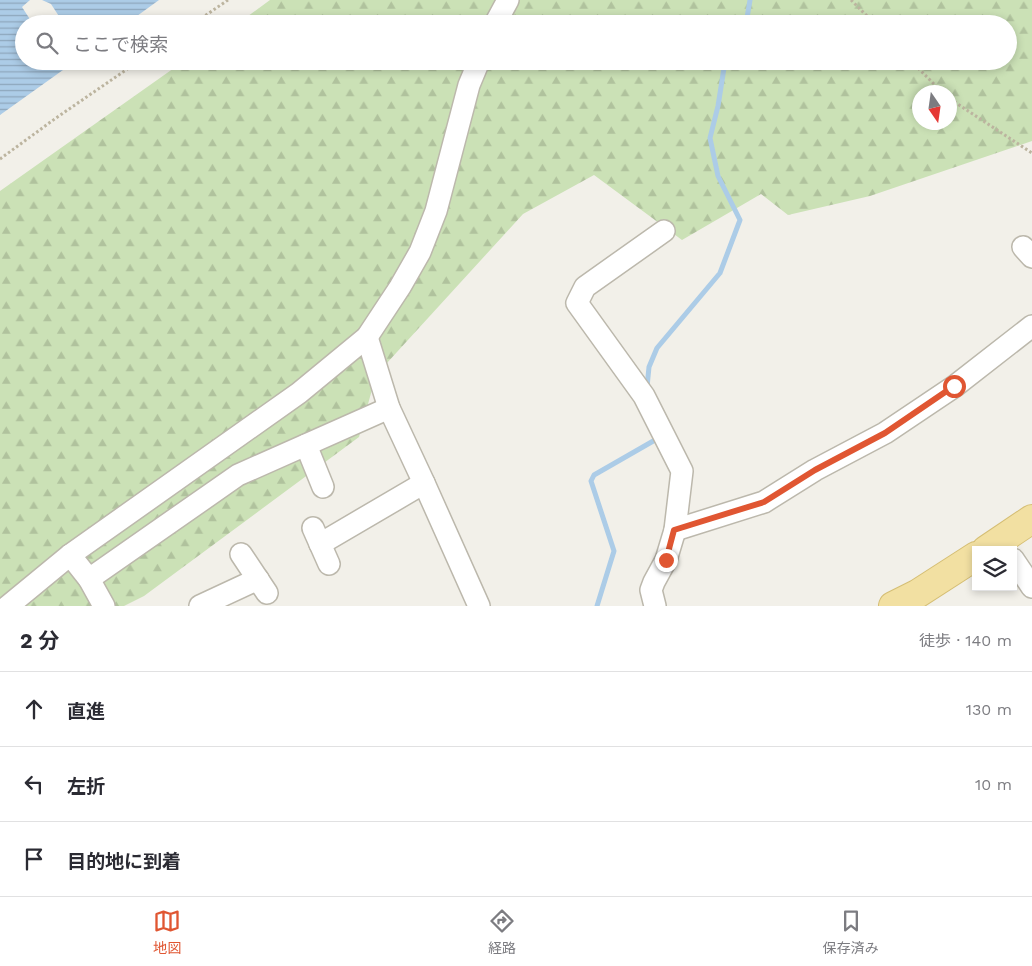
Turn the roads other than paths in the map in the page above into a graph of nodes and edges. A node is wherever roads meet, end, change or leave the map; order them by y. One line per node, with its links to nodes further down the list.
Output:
1 (508, 0): 2 (street)
2 (500, 15)
3 (475, 70): 6 (street)
4 (664, 231): 12 (street)
5 (1032, 326): 12 (street)
6 (367, 337): 7 (street); 15 (street)
7 (389, 408): 8 (street); 9 (street)
8 (306, 445): 10 (street); 19 (street)
9 (424, 483): 17 (street); 24 (street)
10 (323, 487)
11 (1032, 519): 13 (main road)
12 (674, 530): 25 (street)
13 (1006, 546)
14 (242, 554): 23 (street)
15 (70, 555): 19 (street); 21 (street)
16 (972, 559): 26 (main road)
17 (329, 564)
18 (1017, 568): 20 (street)
19 (89, 579): 22 (street)
20 (1032, 586)
21 (8, 606)
22 (104, 606)
23 (200, 606)
24 (479, 606)
25 (655, 606)
26 (893, 606)

